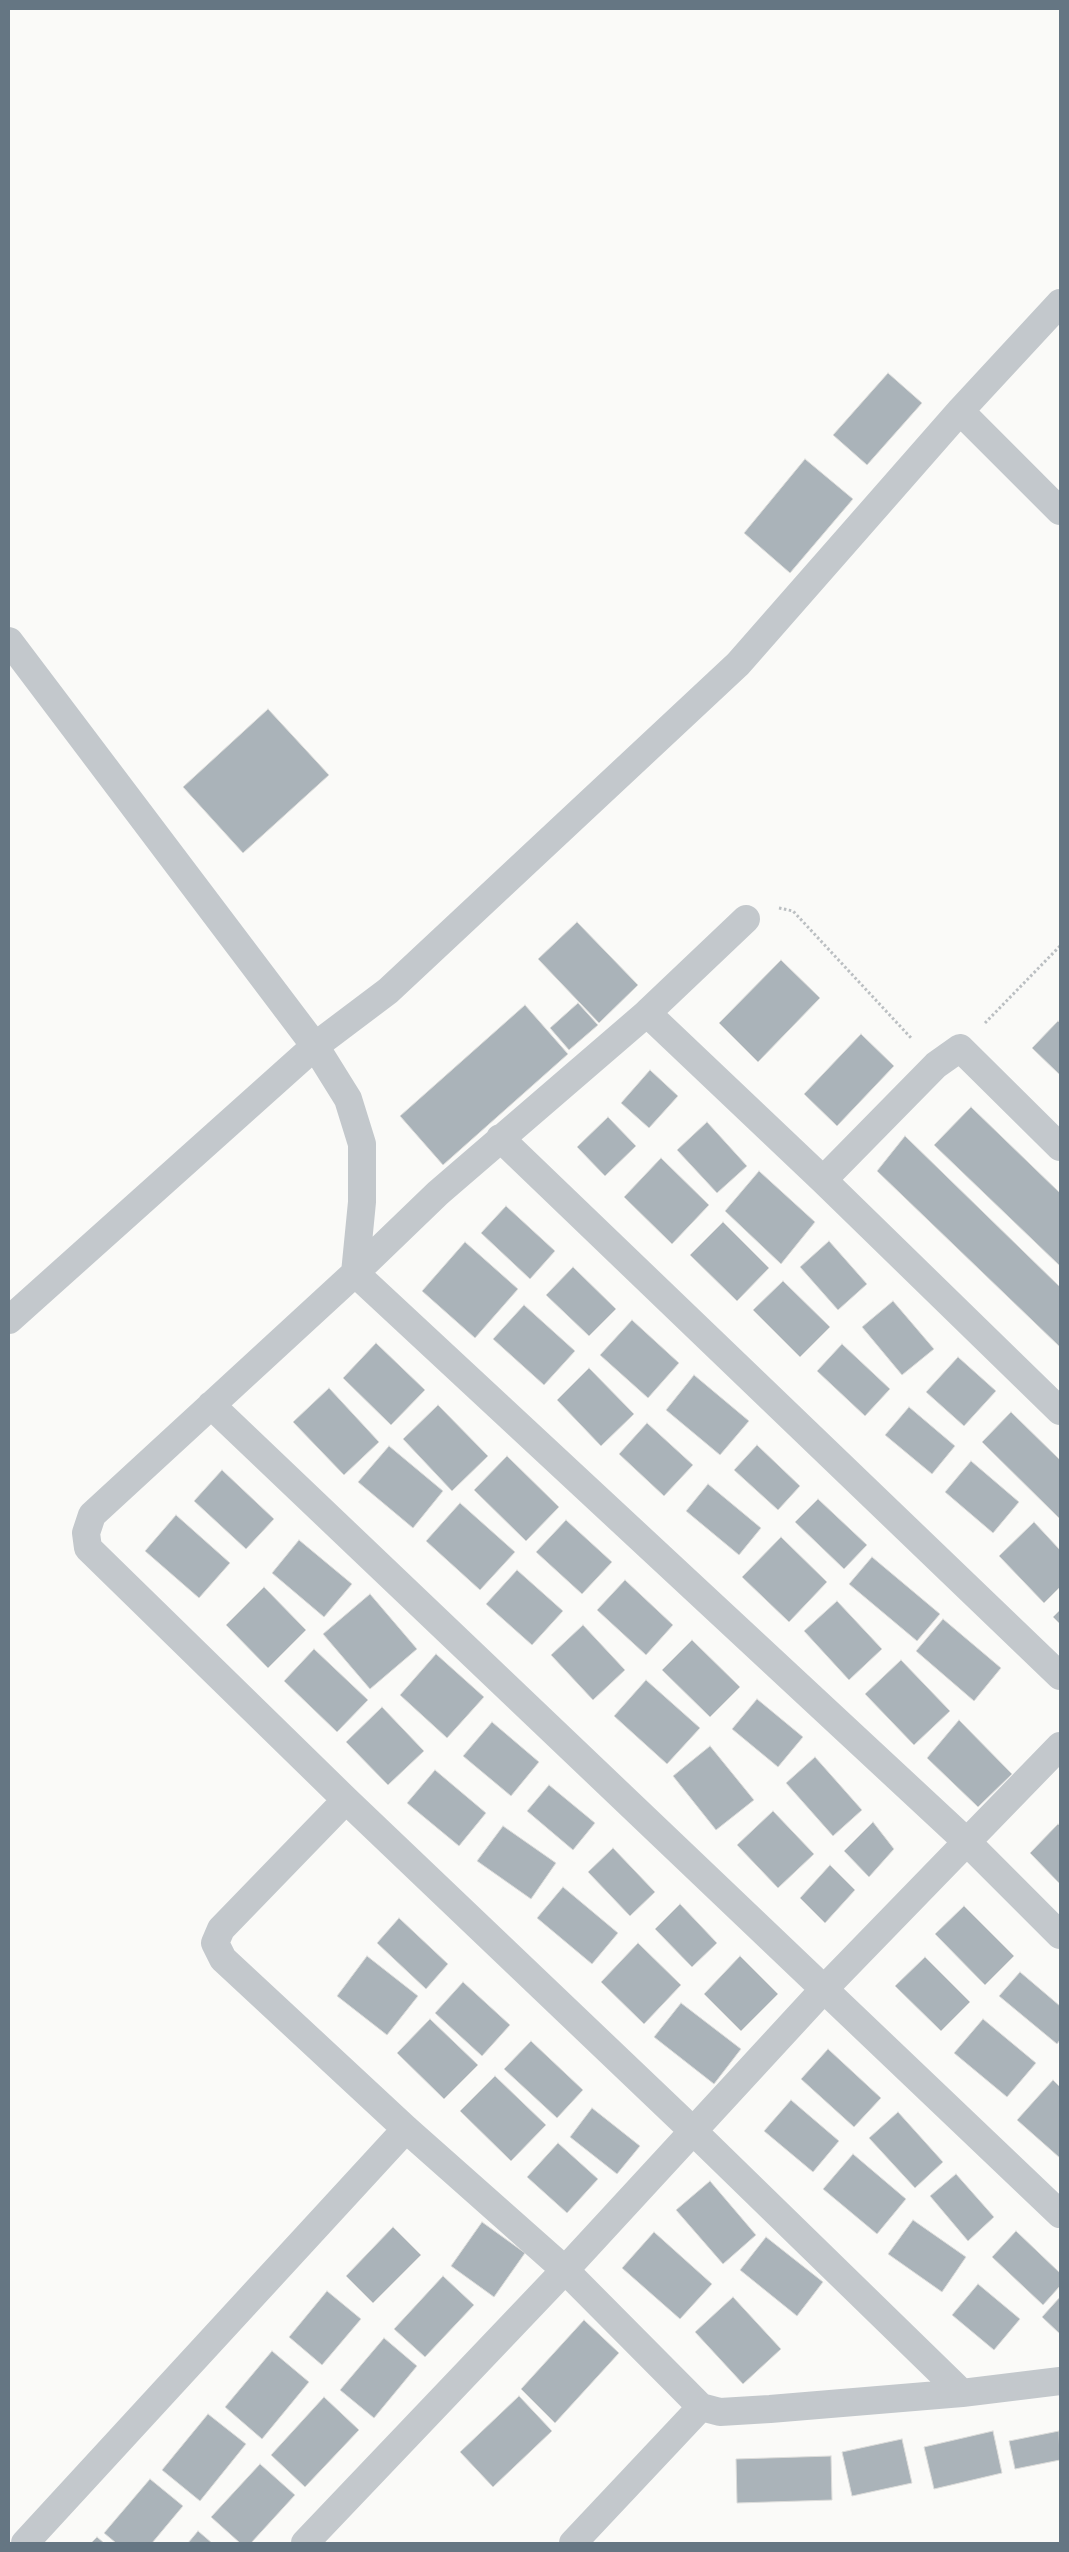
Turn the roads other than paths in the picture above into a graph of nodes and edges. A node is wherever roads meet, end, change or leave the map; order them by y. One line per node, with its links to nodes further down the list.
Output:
1 (1060, 303): 2 (street)
2 (960, 412): 3 (street); 7 (street)
3 (1060, 511)
4 (9, 640): 7 (street)
5 (746, 919): 6 (street)
6 (647, 1013): 8 (street); 10 (street)
7 (315, 1046): 11 (street); 12 (street)
8 (500, 1138): 11 (street); 15 (street)
9 (1060, 1147): 10 (street)
10 (823, 1180): 14 (street)
11 (355, 1273): 13 (street); 18 (street)
12 (9, 1320)
13 (211, 1405): 17 (street); 20 (street)
14 (1060, 1411)
15 (1060, 1676)
16 (1060, 1746): 18 (street)
17 (346, 1800): 21 (street); 22 (street)
18 (967, 1842): 19 (street); 20 (street)
19 (1060, 1935)
20 (825, 1988): 22 (street); 23 (street)
21 (406, 2129): 24 (street); 28 (street)
22 (692, 2130): 24 (street); 26 (street)
23 (1060, 2214)
24 (565, 2270): 27 (street); 29 (street)
25 (1060, 2381): 26 (street)
26 (962, 2393): 27 (street)
27 (701, 2407): 30 (street)
28 (25, 2543)
29 (304, 2543)
30 (573, 2543)

